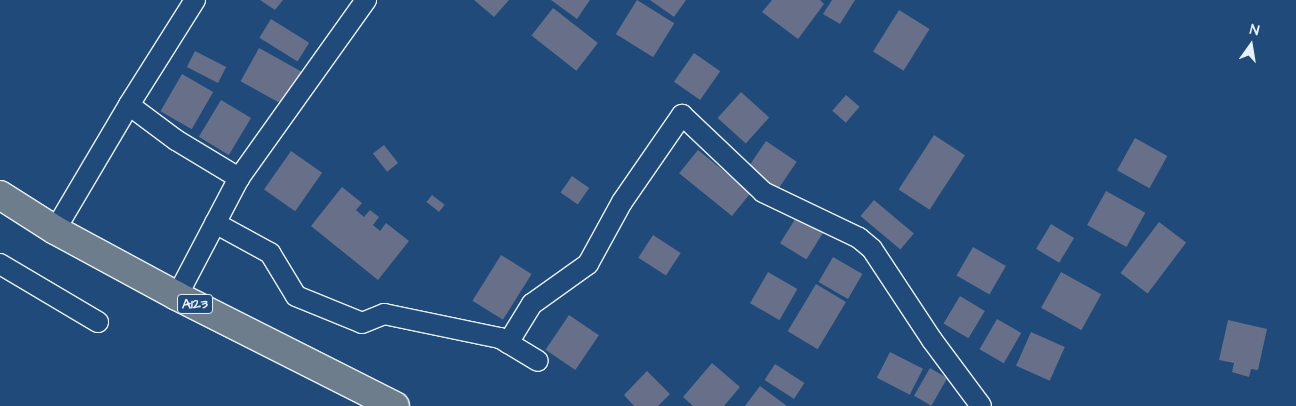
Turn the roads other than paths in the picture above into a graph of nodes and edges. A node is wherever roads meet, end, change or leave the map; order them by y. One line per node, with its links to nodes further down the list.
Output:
1 (195, 0): 3 (street)
2 (366, 0): 4 (street)
3 (129, 105): 4 (street); 7 (street)
4 (239, 178): 6 (street)
5 (0, 195): 7 (highway, A123)
6 (216, 223): 9 (street); 11 (street)
7 (55, 230): 9 (highway, A123)
8 (0, 264): 10 (street)
9 (178, 296): 13 (highway, A123)
10 (98, 322)
11 (508, 343): 12 (street); 14 (street)
12 (538, 361)
13 (395, 406)
14 (981, 406)

